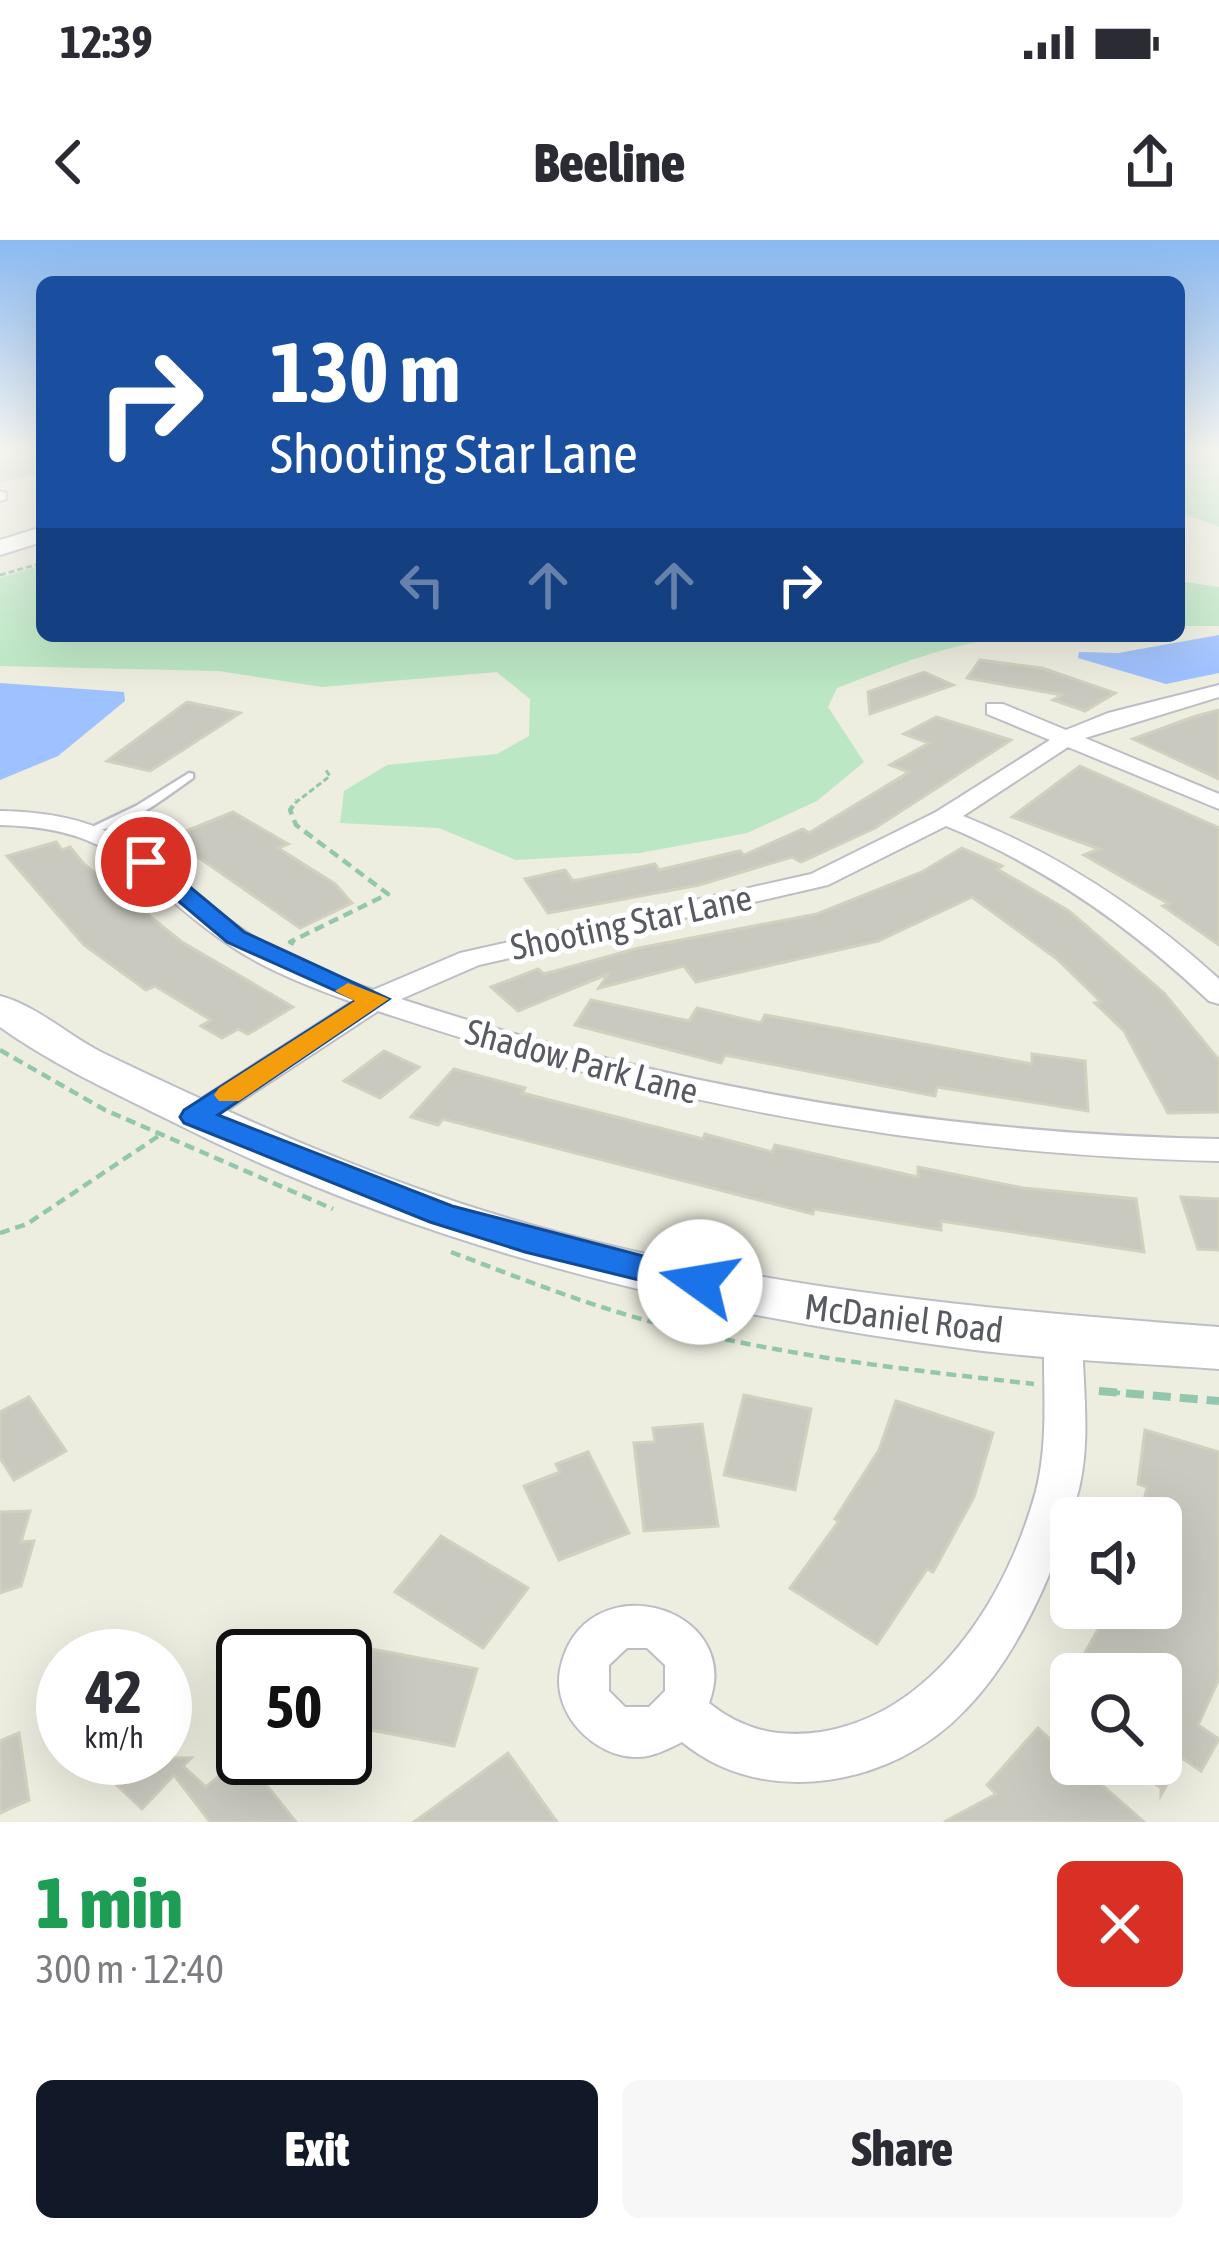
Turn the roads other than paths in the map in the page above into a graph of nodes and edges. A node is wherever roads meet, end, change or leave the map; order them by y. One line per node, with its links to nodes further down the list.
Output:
1 (36, 536): 2 (main road)
2 (0, 548)
3 (36, 551): 4 (main road)
4 (0, 562)
5 (1219, 691): 7 (street, Shooting Star Lane)
6 (995, 709): 7 (street)
7 (1071, 736): 9 (street); 11 (street, Shooting Star Lane)
8 (189, 776): 12 (lane)
9 (1219, 802)
10 (0, 818): 12 (street, Shadow Park Lane)
11 (945, 818): 13 (street); 14 (street, Shooting Star Lane)
12 (96, 828): 14 (street, Shadow Park Lane)
13 (1219, 994)
14 (376, 999): 16 (street, Shooting Star Lane); 17 (street, Shadow Park Lane)
15 (0, 1008): 16 (main road, McDaniel Road)
16 (177, 1126): 18 (main road, McDaniel Road)
17 (1219, 1150)
18 (1064, 1335): 19 (main road, McDaniel Road); 20 (street)
19 (1219, 1348)
20 (682, 1712)

